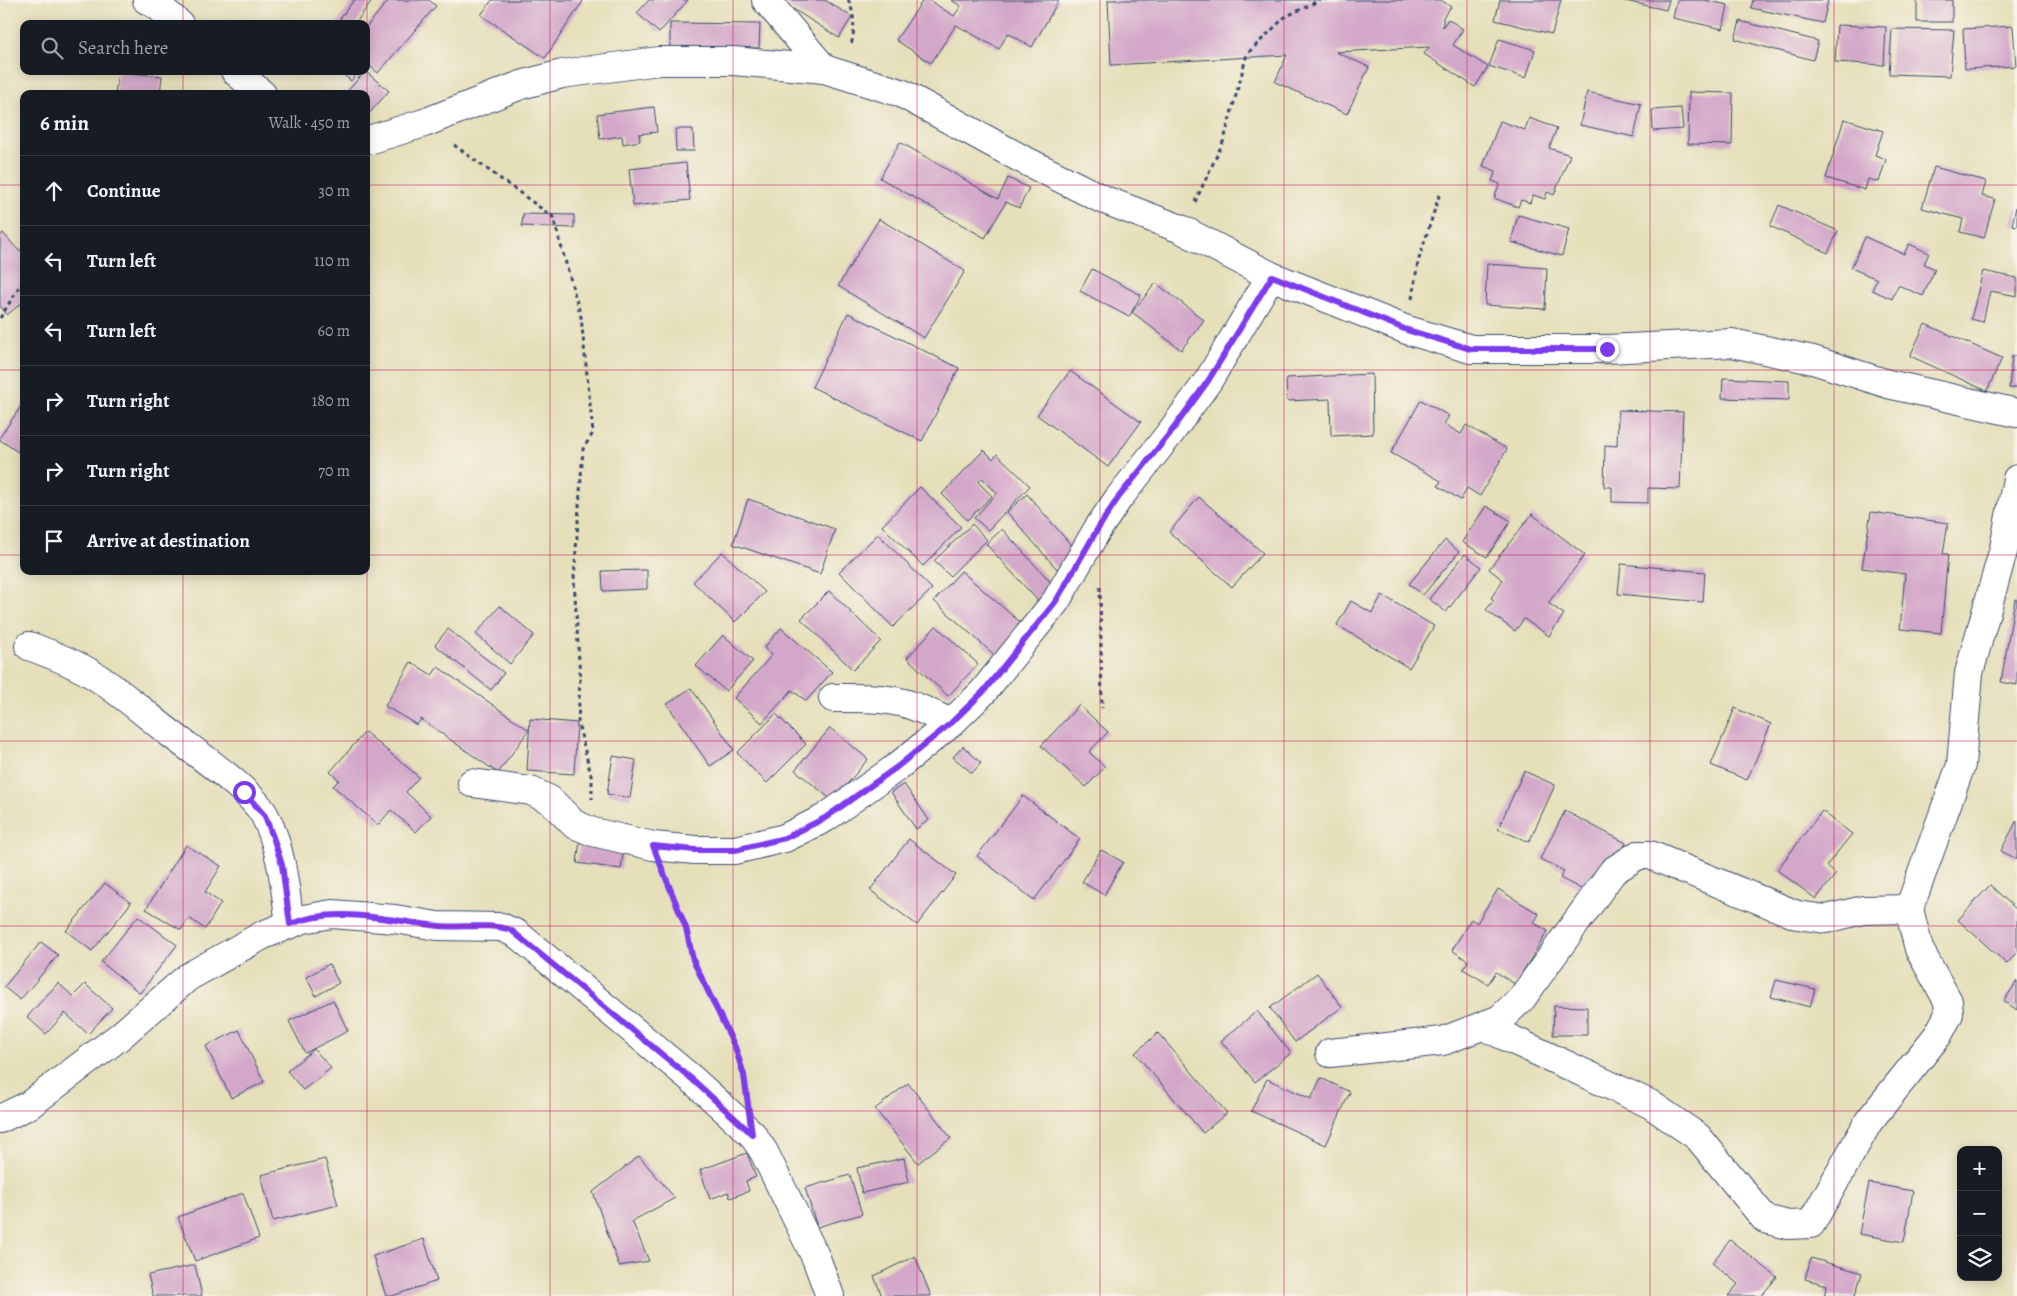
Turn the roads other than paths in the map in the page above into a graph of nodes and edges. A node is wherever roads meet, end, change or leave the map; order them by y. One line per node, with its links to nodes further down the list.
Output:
1 (147, 0): 3 (street)
2 (766, 0): 4 (street)
3 (174, 20)
4 (833, 72): 7 (street); 8 (street)
5 (240, 75): 6 (street)
6 (257, 90)
7 (370, 139)
8 (1272, 276): 9 (street); 13 (street)
9 (2017, 413)
10 (2017, 479): 15 (street)
11 (29, 646): 16 (street)
12 (833, 698): 13 (street)
13 (951, 723): 14 (street)
14 (472, 783)
15 (1909, 909): 17 (street); 17 (street)
16 (290, 924): 19 (street); 20 (street)
17 (1483, 1026): 18 (street)
18 (1330, 1053)
19 (0, 1119)
20 (830, 1296)

